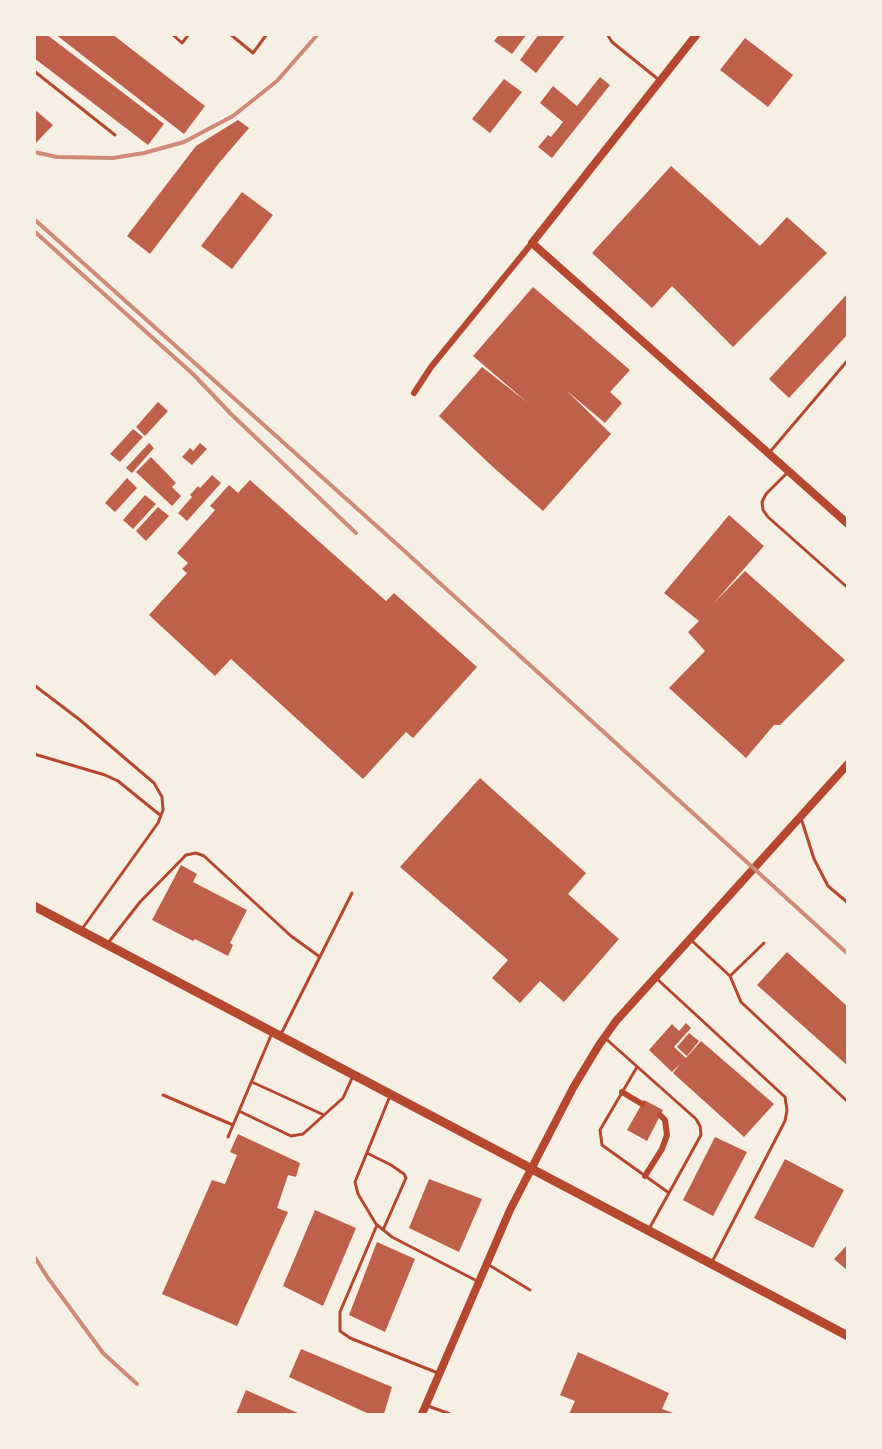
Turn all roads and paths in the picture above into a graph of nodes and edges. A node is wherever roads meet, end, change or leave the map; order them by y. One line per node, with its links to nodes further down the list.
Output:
1 (171, 34): 2 (lane)
2 (189, 34)
3 (230, 34): 4 (lane)
4 (267, 34)
5 (607, 34): 8 (lane)
6 (697, 34): 8 (street)
7 (34, 71): 9 (lane)
8 (660, 81): 10 (street)
9 (115, 135)
10 (532, 243): 12 (street); 13 (street)
11 (848, 360): 13 (lane)
12 (414, 393)
13 (769, 453): 14 (street)
14 (789, 471): 15 (street); 16 (lane)
15 (848, 524)
16 (848, 588)
17 (34, 685): 20 (lane)
18 (34, 754): 20 (lane)
19 (848, 764): 21 (street)
20 (161, 816): 25 (lane)
21 (800, 817): 23 (lane); 26 (street)
22 (352, 893): 29 (lane)
23 (848, 903)
24 (34, 906): 25 (main road)
25 (81, 931): 28 (main road)
26 (690, 939): 30 (lane); 31 (street)
27 (764, 942): 30 (lane)
28 (107, 944): 29 (lane); 32 (main road)
29 (320, 957): 32 (lane)
30 (730, 976): 40 (lane)
31 (655, 978): 33 (street); 55 (lane)
32 (277, 1034): 35 (main road); 36 (lane)
33 (604, 1038): 34 (lane); 48 (street)
34 (637, 1067): 37 (lane); 50 (lane)
35 (354, 1074): 38 (main road); 43 (lane)
36 (251, 1082): 42 (lane); 43 (lane)
37 (622, 1092): 41 (street); 49 (lane)
38 (391, 1094): 47 (lane); 48 (main road)
39 (163, 1095): 45 (lane)
40 (848, 1102)
41 (642, 1104)
42 (238, 1111): 43 (lane); 45 (lane)
43 (324, 1115)
44 (660, 1115): 49 (street)
45 (233, 1125): 46 (lane)
46 (228, 1137)
47 (367, 1153): 51 (lane); 52 (lane)
48 (533, 1169): 53 (main road); 54 (street)
49 (645, 1176): 50 (lane)
50 (669, 1193): 53 (lane)
51 (377, 1225): 52 (lane); 59 (lane)
52 (383, 1230): 56 (lane)
53 (648, 1230): 55 (main road)
54 (487, 1264): 56 (street); 57 (lane)
55 (711, 1264): 58 (main road)
56 (479, 1282): 59 (street)
57 (530, 1290)
58 (848, 1336)
59 (440, 1373): 60 (street)
60 (427, 1405): 61 (street); 62 (lane)
61 (423, 1414)
62 (450, 1414)

